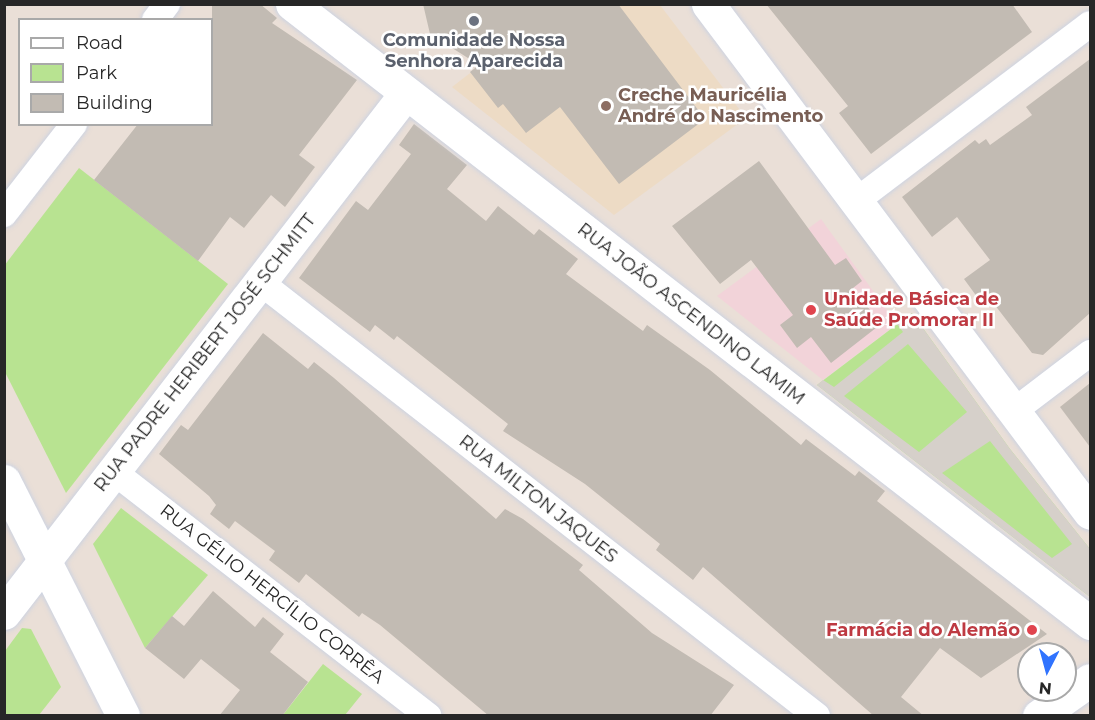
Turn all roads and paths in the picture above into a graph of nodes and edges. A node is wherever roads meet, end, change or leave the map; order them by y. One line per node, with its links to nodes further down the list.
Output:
1 (167, 4): 4 (street)
2 (292, 4): 6 (street, RUA JOÃO ASCENDINO LAMIM)
3 (708, 4): 8 (street)
4 (156, 18)
5 (1090, 24): 8 (street)
6 (406, 93): 10 (street, RUA PADRE HERIBERT JOSÉ SCHMITT); 18 (street, RUA JOÃO ASCENDINO LAMIM)
7 (72, 126): 9 (street)
8 (856, 201): 12 (street)
9 (4, 214)
10 (260, 282): 13 (street, RUA PADRE HERIBERT JOSÉ SCHMITT); 22 (street, RUA MILTON JAQUES)
11 (1090, 353): 12 (street)
12 (1014, 411): 15 (street)
13 (114, 472): 16 (street, RUA PADRE HERIBERT JOSÉ SCHMITT); 21 (street, RUA GÉLIO HERCÍLIO CORRÊA)
14 (4, 481): 16 (street)
15 (1090, 513)
16 (43, 563): 17 (street, RUA PADRE HERIBERT JOSÉ SCHMITT); 20 (street)
17 (4, 614)
18 (1090, 623)
19 (1090, 680): 23 (street)
20 (123, 716)
21 (429, 716)
22 (817, 716)
23 (1039, 716)

